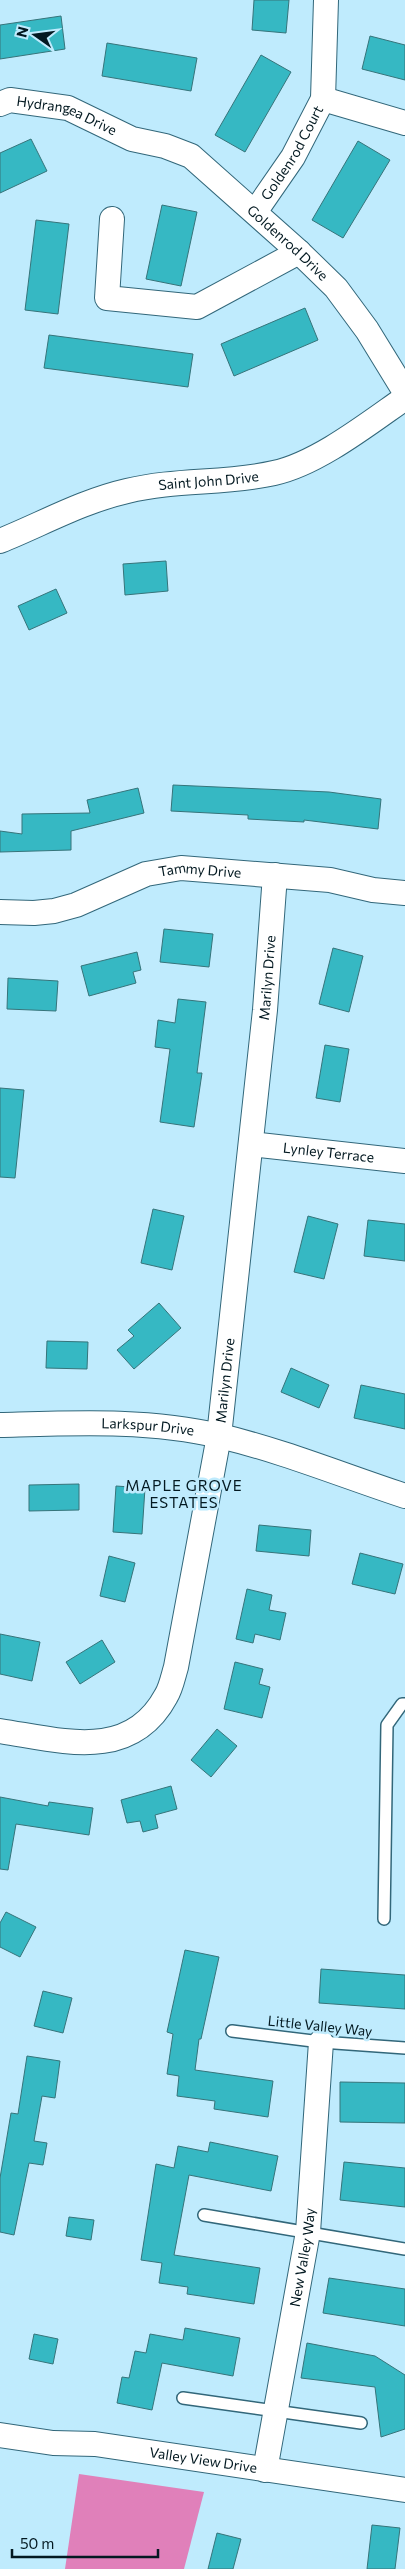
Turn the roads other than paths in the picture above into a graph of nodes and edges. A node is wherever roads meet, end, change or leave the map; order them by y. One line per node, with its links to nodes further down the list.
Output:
1 (326, 0): 2 (street, Goldenrod Court)
2 (323, 98): 4 (street); 6 (street, Goldenrod Court)
3 (0, 104): 5 (street, Hydrangea Drive)
4 (405, 123)
5 (132, 139): 6 (street, Goldenrod Drive)
6 (255, 212): 8 (street, Goldenrod Drive)
7 (112, 219): 8 (street)
8 (299, 252): 9 (street, Goldenrod Drive)
9 (405, 392)
10 (405, 398): 11 (street, Saint John Drive)
11 (0, 541)
12 (275, 875): 13 (street, Tammy Drive); 14 (street, Tammy Drive); 15 (street, Marilyn Drive)
13 (405, 893)
14 (0, 912)
15 (251, 1144): 16 (street, Lynley Terrace); 18 (street, Marilyn Drive)
16 (405, 1161)
17 (0, 1425): 18 (street, Larkspur Drive)
18 (220, 1436): 19 (street, Larkspur Drive); 21 (street, Marilyn Drive)
19 (405, 1496)
20 (405, 1704): 22 (lane)
21 (0, 1731)
22 (384, 1919)
23 (232, 2031): 24 (lane, Little Valley Way)
24 (321, 2042): 25 (lane, Little Valley Way); 27 (street, New Valley Way)
25 (405, 2048)
26 (204, 2214): 27 (lane)
27 (308, 2232): 28 (lane); 30 (street, New Valley Way)
28 (405, 2248)
29 (183, 2398): 30 (lane)
30 (276, 2410): 31 (lane); 33 (street, New Valley Way)
31 (361, 2423)
32 (0, 2434): 33 (street, Valley View Drive)
33 (265, 2470): 34 (street, Valley View Drive)
34 (405, 2490)

